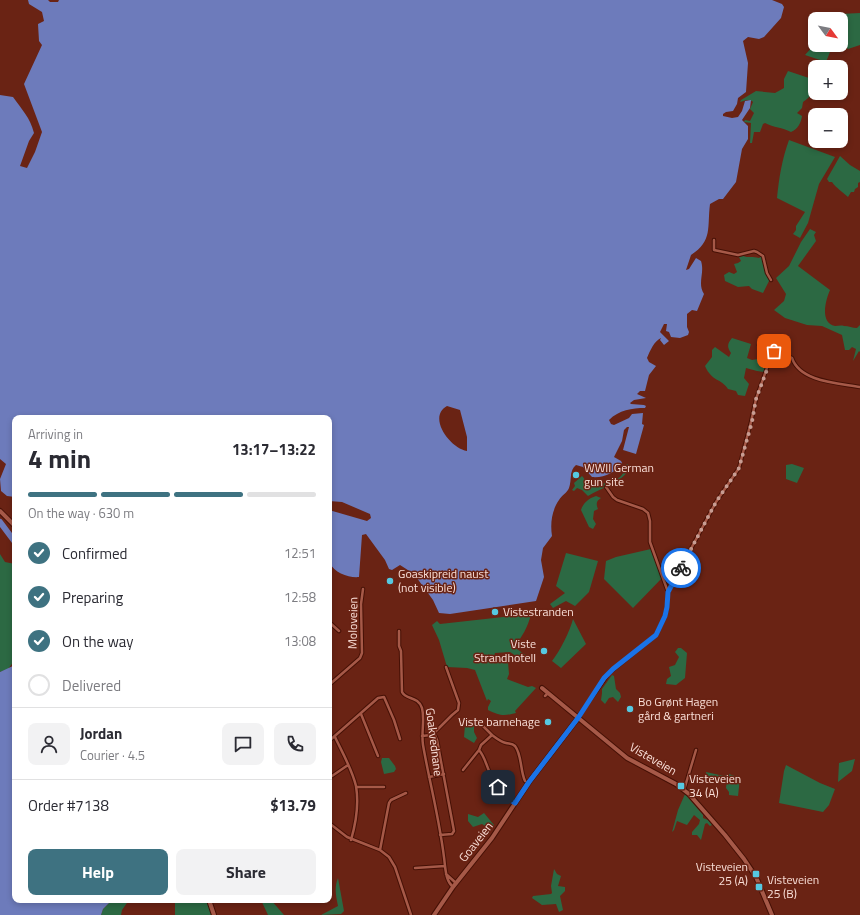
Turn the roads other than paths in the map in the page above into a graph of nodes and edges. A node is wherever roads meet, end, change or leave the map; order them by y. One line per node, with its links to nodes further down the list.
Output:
1 (714, 240): 2 (street)
2 (771, 280)
3 (759, 345): 4 (street)
4 (774, 351): 5 (street); 10 (street, Goaveien)
5 (860, 387)
6 (606, 487): 10 (street)
7 (0, 511): 8 (main road)
8 (12, 523)
9 (363, 589): 15 (street, Moloveien)
10 (668, 592): 18 (street, Goaveien)
11 (332, 625): 12 (street)
12 (339, 631)
13 (399, 631): 23 (street, Goakvednane)
14 (446, 667): 20 (street)
15 (332, 682)
16 (542, 688): 18 (main road, Visteveien)
17 (361, 714): 22 (street); 25 (street); 28 (street)
18 (578, 718): 37 (main road, Visteveien); 39 (main road, Goaveien)
19 (480, 723): 21 (street)
20 (434, 733): 23 (street); 31 (street)
21 (492, 735): 26 (street); 34 (street)
22 (335, 736): 24 (street); 29 (street)
23 (422, 736): 33 (street, Goakvednane)
24 (332, 738)
25 (400, 739)
26 (479, 750): 30 (street); 39 (street)
27 (696, 750): 37 (street)
28 (378, 756)
29 (348, 765): 32 (street); 35 (street)
30 (463, 770)
31 (444, 774): 33 (street); 41 (street)
32 (332, 776)
33 (429, 777): 41 (street, Goakvednane)
34 (525, 781)
35 (356, 787): 36 (street); 42 (street)
36 (384, 787)
37 (684, 790): 53 (main road, Visteveien)
38 (406, 793): 43 (street)
39 (515, 803): 47 (main road, Goaveien)
40 (332, 826): 42 (street)
41 (440, 835): 44 (street, Goakvednane)
42 (351, 840): 43 (street)
43 (380, 850): 50 (street)
44 (444, 866): 45 (street); 46 (street, Goakvednane)
45 (416, 868)
46 (446, 874): 47 (street); 48 (street, Goakvednane)
47 (456, 883): 48 (main road, Goaveien)
48 (453, 888): 52 (main road, Goaveien)
49 (210, 903): 51 (main road)
50 (411, 914)
51 (214, 915)
52 (434, 915)
53 (772, 915)

